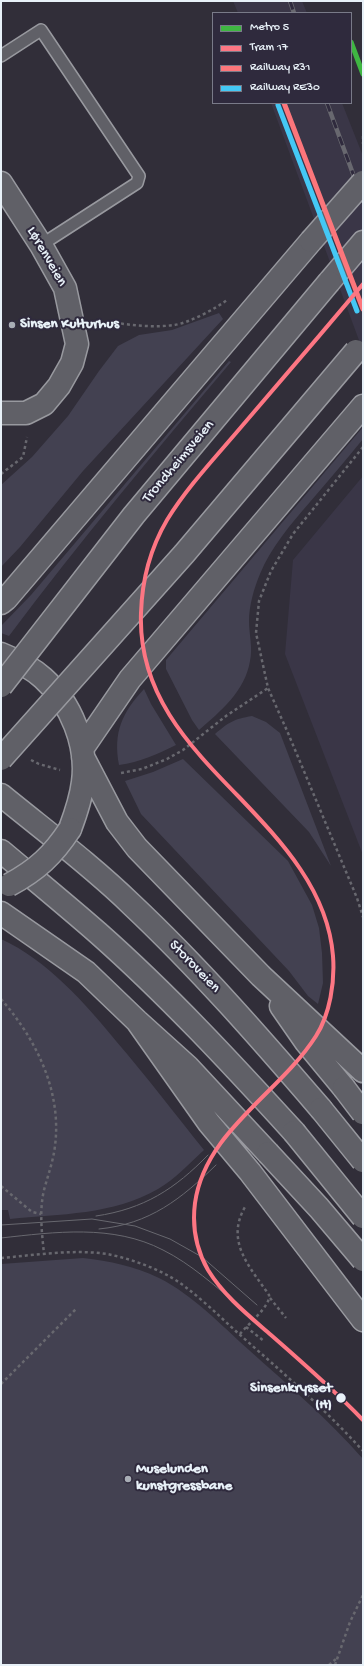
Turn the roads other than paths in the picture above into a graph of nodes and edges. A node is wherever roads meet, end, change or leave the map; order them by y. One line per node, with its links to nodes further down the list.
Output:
1 (1, 56): 5 (lane)
2 (1, 182): 5 (main road, Lørenveien)
3 (363, 182): 9 (main road, bridge)
4 (363, 242): 11 (main road, Trondheimsveien, bridge)
5 (41, 245): 8 (main road, Lørenveien)
6 (363, 343): 13 (main road, bridge)
7 (363, 406): 12 (main road)
8 (1, 413)
9 (1, 603)
10 (1, 654): 12 (main road)
11 (1, 686)
12 (83, 753): 16 (main road, bridge); 18 (main road)
13 (1, 759)
14 (1, 795): 22 (main road, Storoveien, bridge)
15 (1, 851): 23 (main road, bridge)
16 (5, 887)
17 (1, 914): 19 (main road)
18 (261, 976): 20 (main road); 21 (main road, bridge)
19 (137, 1021): 24 (main road, bridge); 25 (main road)
20 (363, 1071)
21 (363, 1113)
22 (363, 1161)
23 (363, 1217)
24 (363, 1260)
25 (363, 1320)

